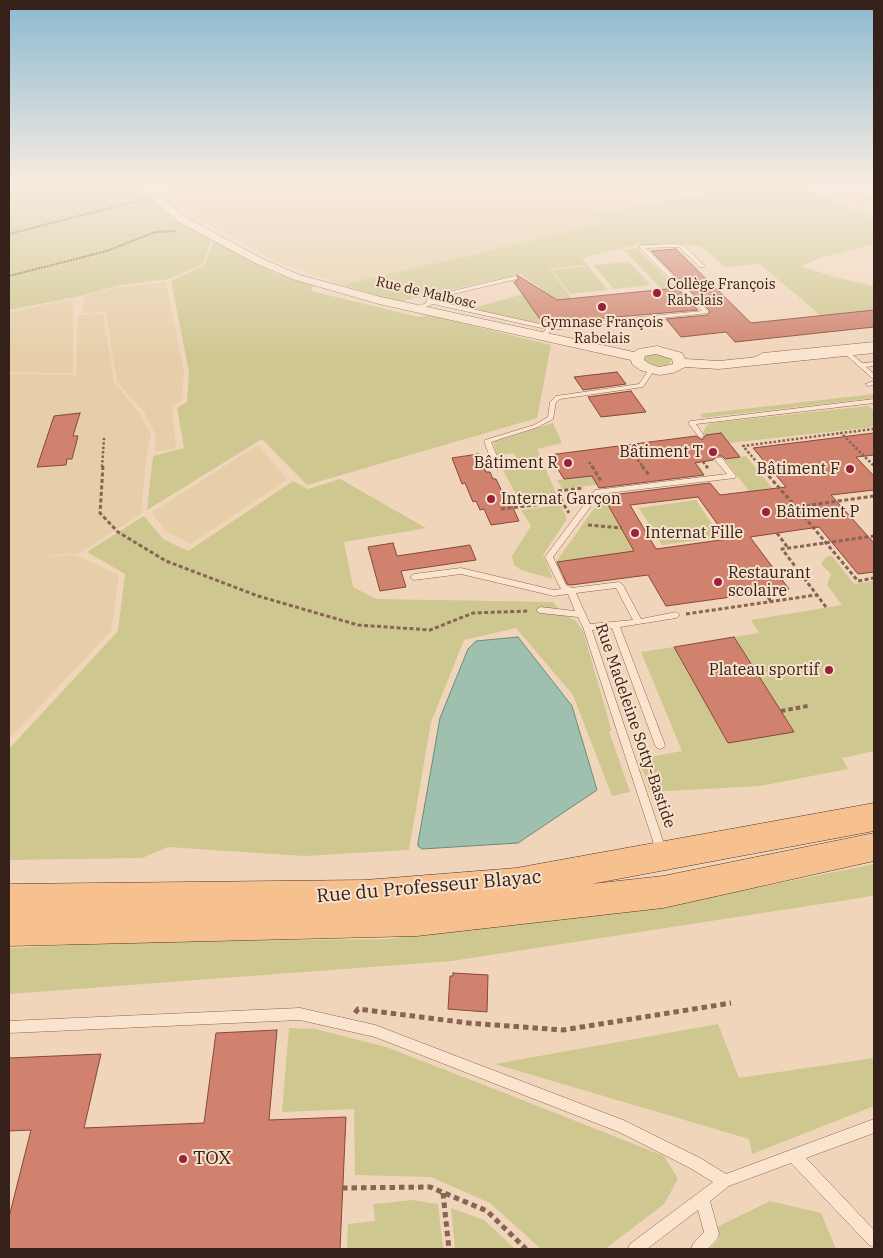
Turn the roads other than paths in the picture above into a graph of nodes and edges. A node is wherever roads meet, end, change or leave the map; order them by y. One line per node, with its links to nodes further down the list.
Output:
1 (226, 243): 4 (street, Rue de Malbosc)
2 (702, 266): 5 (lane)
3 (515, 278): 4 (lane)
4 (423, 305): 5 (street, Rue de Malbosc)
5 (545, 332): 9 (street, Rue de Malbosc)
6 (874, 344): 11 (lane)
7 (874, 349): 8 (street, Rue de Malbosc)
8 (846, 352): 11 (street, Rue de Malbosc); 13 (lane)
9 (637, 357): 10 (street, Rue de Malbosc); 14 (street, Rue de Malbosc)
10 (680, 363): 11 (street, Rue de Malbosc); 14 (street, Rue de Malbosc)
11 (748, 363)
12 (874, 364): 13 (lane)
13 (862, 365): 15 (lane)
14 (652, 370): 19 (lane)
15 (874, 377)
16 (874, 401): 17 (lane)
17 (701, 436)
18 (719, 460): 21 (lane)
19 (498, 468)
20 (414, 577): 21 (lane)
21 (571, 591): 23 (lane); 25 (lane)
22 (540, 610): 23 (lane, Rue Madeleine Sotty-Bastide)
23 (581, 614): 27 (lane, Rue Madeleine Sotty-Bastide)
24 (676, 616): 25 (lane)
25 (638, 622): 26 (lane)
26 (616, 625): 27 (lane); 28 (lane)
27 (587, 627): 31 (lane, Rue Madeleine Sotty-Bastide)
28 (660, 745)
29 (874, 817): 31 (main road, Rue du Professeur Blayac)
30 (874, 847): 33 (main road, Rue du Professeur Blayac)
31 (661, 858): 32 (main road, Rue du Professeur Blayac)
32 (9, 900)
33 (9, 929)
34 (9, 1027): 37 (lane)
35 (874, 1126): 36 (lane)
36 (793, 1155): 37 (lane); 39 (lane)
37 (725, 1181): 38 (lane)
38 (702, 1200): 40 (lane); 41 (lane)
39 (874, 1240)
40 (636, 1249)
41 (698, 1249)

